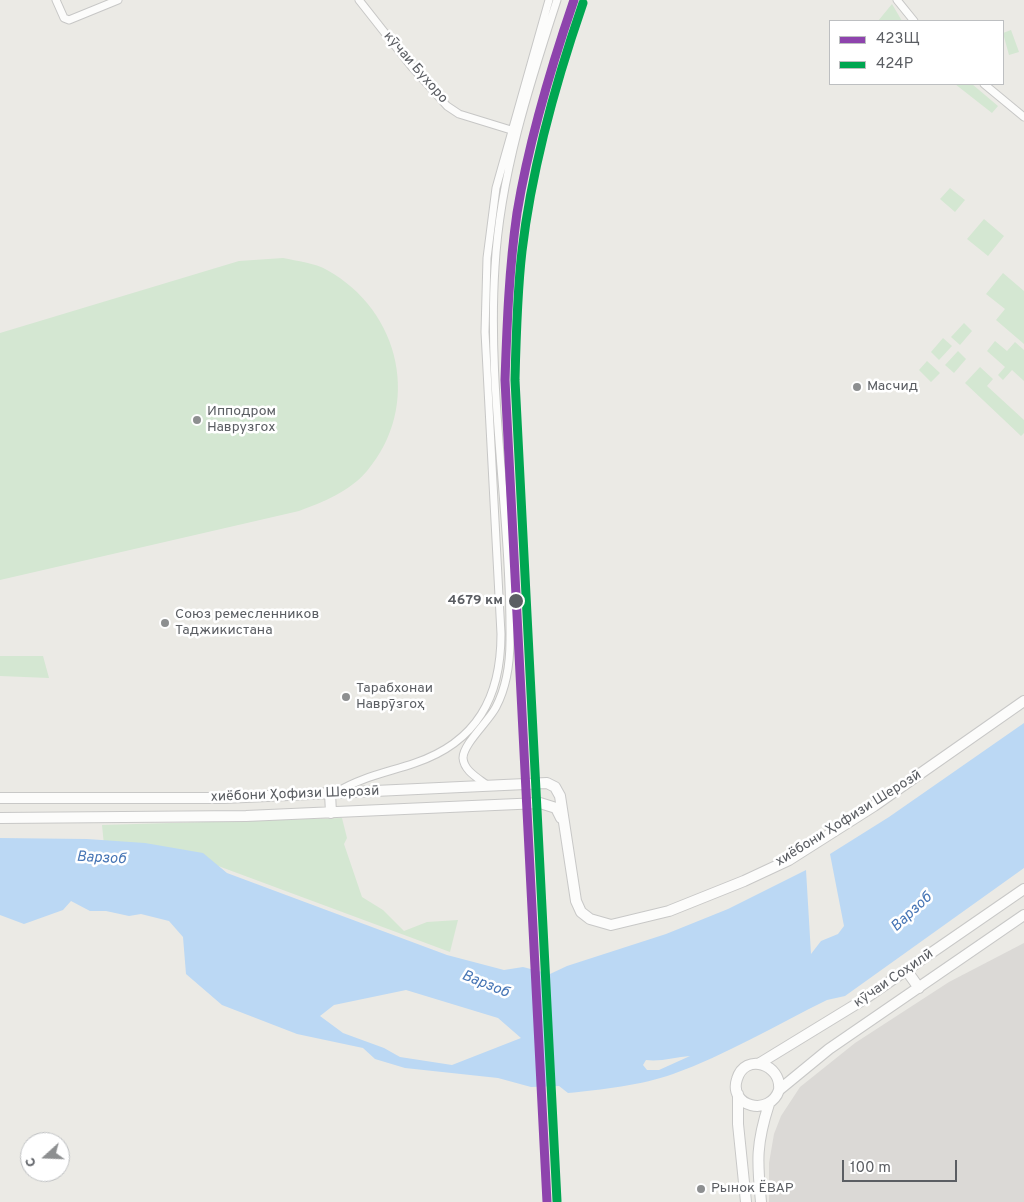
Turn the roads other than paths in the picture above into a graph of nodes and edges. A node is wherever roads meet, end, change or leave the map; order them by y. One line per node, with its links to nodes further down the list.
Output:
1 (56, 0): 2 (street)
2 (118, 0)
3 (359, 0): 10 (street, кӯчаи Бухоро)
4 (549, 0): 10 (street)
5 (557, 0): 11 (street)
6 (897, 0): 7 (street)
7 (913, 20)
8 (985, 85): 9 (street)
9 (1024, 117)
10 (511, 130): 11 (street)
11 (496, 453): 12 (street); 13 (street)
12 (498, 566): 13 (street); 16 (street)
13 (507, 566): 15 (street)
14 (1024, 701): 20 (main road, хиёбони Ҳофизи Шерозӣ)
15 (486, 785): 16 (main road, хиёбони Ҳофизи Шерозӣ); 20 (main road, хиёбони Ҳофизи Шерозӣ)
16 (332, 793): 17 (main road, хиёбони Ҳофизи Шерозӣ); 18 (main road)
17 (0, 798)
18 (331, 813): 19 (main road, хиёбони Ҳофизи Шерозӣ); 20 (main road, хиёбони Ҳофизи Шерозӣ)
19 (0, 818)
20 (562, 819)
21 (1024, 889): 23 (main road, кӯчаи Соҳилӣ)
22 (1024, 915): 24 (main road, кӯчаи Соҳилӣ)
23 (906, 971): 24 (main road); 25 (main road, кӯчаи Соҳилӣ)
24 (919, 988): 26 (main road, кӯчаи Соҳилӣ)
25 (760, 1063): 26 (main road); 27 (main road, кӯчаи Соҳилӣ)
26 (779, 1090): 28 (main road, кӯчаи Соҳилӣ)
27 (738, 1094): 28 (main road); 29 (main road, кӯчаи Соҳилӣ)
28 (769, 1104): 30 (main road, кӯчаи Соҳилӣ)
29 (746, 1202)
30 (761, 1202)

